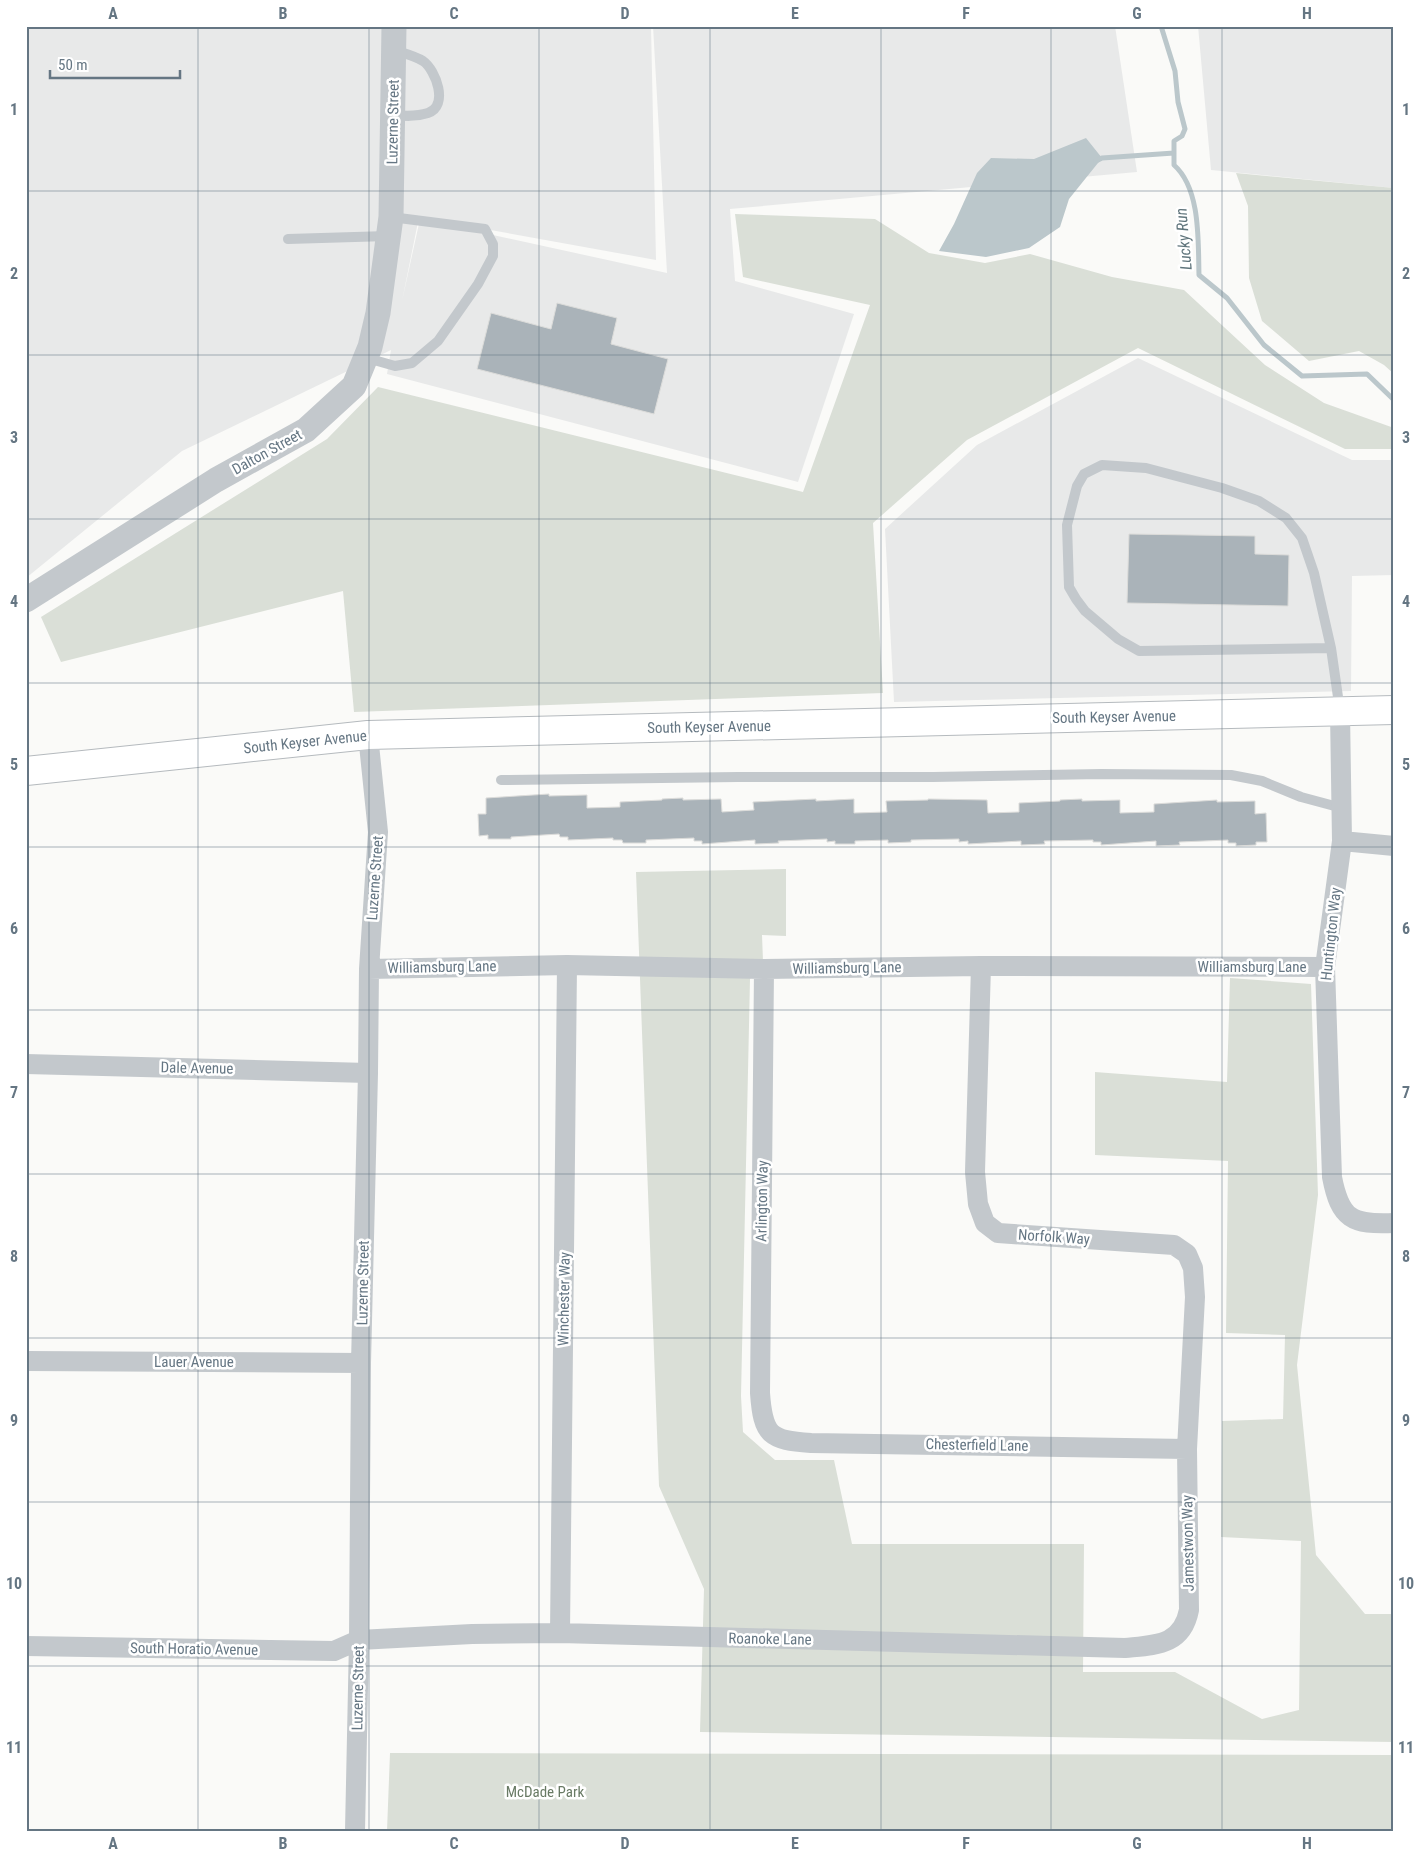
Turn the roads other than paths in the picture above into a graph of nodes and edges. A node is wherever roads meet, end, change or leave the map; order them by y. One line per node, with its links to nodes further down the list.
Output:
1 (394, 38): 2 (street, Luzerne Street); 2 (lane)
2 (393, 115): 3 (street, Luzerne Street)
3 (390, 227): 4 (lane); 5 (street, Dalton Street); 5 (lane)
4 (288, 239)
5 (366, 358): 6 (street, Dalton Street)
6 (26, 600)
7 (1330, 648): 7 (lane); 9 (lane)
8 (1394, 710): 9 (main road, South Keyser Avenue)
9 (1340, 712): 10 (main road, South Keyser Avenue); 13 (street, Huntington Way)
10 (368, 736): 11 (main road, South Keyser Avenue); 19 (street, Luzerne Street)
11 (26, 771)
12 (501, 780): 13 (lane)
13 (1342, 808): 14 (street, Huntington Way)
14 (1342, 841): 15 (street); 18 (street, Huntington Way)
15 (1394, 846)
16 (566, 965): 19 (street, Williamsburg Lane); 20 (street, Williamsburg Lane); 28 (street, Winchester Way)
17 (981, 966): 18 (street, Williamsburg Lane); 20 (street, Williamsburg Lane); 27 (street, Norfolk Way)
18 (1325, 967): 23 (street, Huntington Way)
19 (369, 969): 22 (street, Luzerne Street)
20 (764, 969): 26 (street, Arlington Way)
21 (26, 1064): 22 (street, Dale Avenue)
22 (368, 1073): 25 (street, Luzerne Street)
23 (1394, 1223)
24 (26, 1361): 25 (street, Lauer Avenue)
25 (362, 1363): 30 (street, Luzerne Street)
26 (769, 1432): 27 (street, Chesterfield Lane)
27 (1187, 1449): 29 (street, Jamestwon Way)
28 (560, 1633): 29 (street, Roanoke Lane); 30 (street, Roanoke Lane)
29 (1178, 1634)
30 (359, 1640): 31 (street, South Horatio Avenue); 32 (street, Luzerne Street)
31 (26, 1646)
32 (355, 1831)

